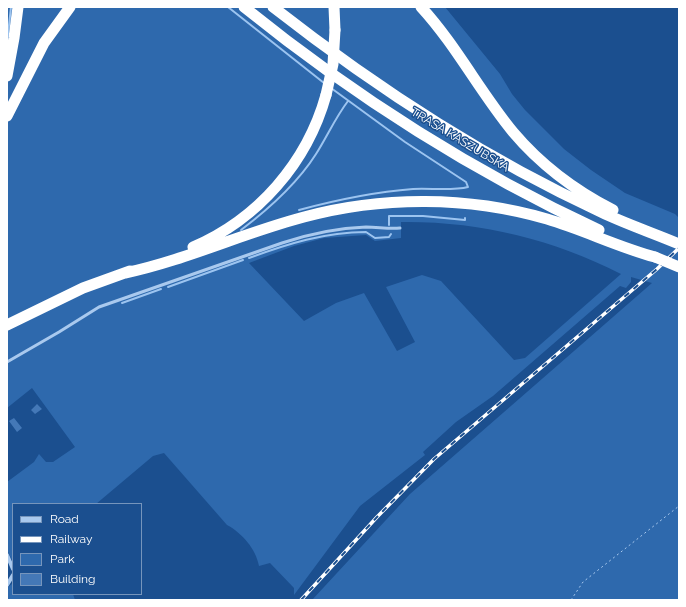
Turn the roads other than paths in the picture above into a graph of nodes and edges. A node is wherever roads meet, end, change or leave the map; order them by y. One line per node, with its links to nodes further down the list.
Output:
1 (18, 7): 7 (highway)
2 (70, 7): 8 (highway)
3 (244, 7): 11 (highway, TRASA KASZUBSKA)
4 (273, 7): 10 (highway, TRASA KASZUBSKA)
5 (334, 7): 13 (highway, bridge)
6 (421, 7): 10 (highway)
7 (7, 76)
8 (7, 116)
9 (400, 228): 15 (lane)
10 (675, 243)
11 (655, 257): 12 (highway, TRASA KASZUBSKA, bridge); 13 (highway)
12 (679, 267)
13 (125, 273): 14 (highway)
14 (7, 325)
15 (7, 362)
16 (7, 555): 17 (street)
17 (12, 567)

